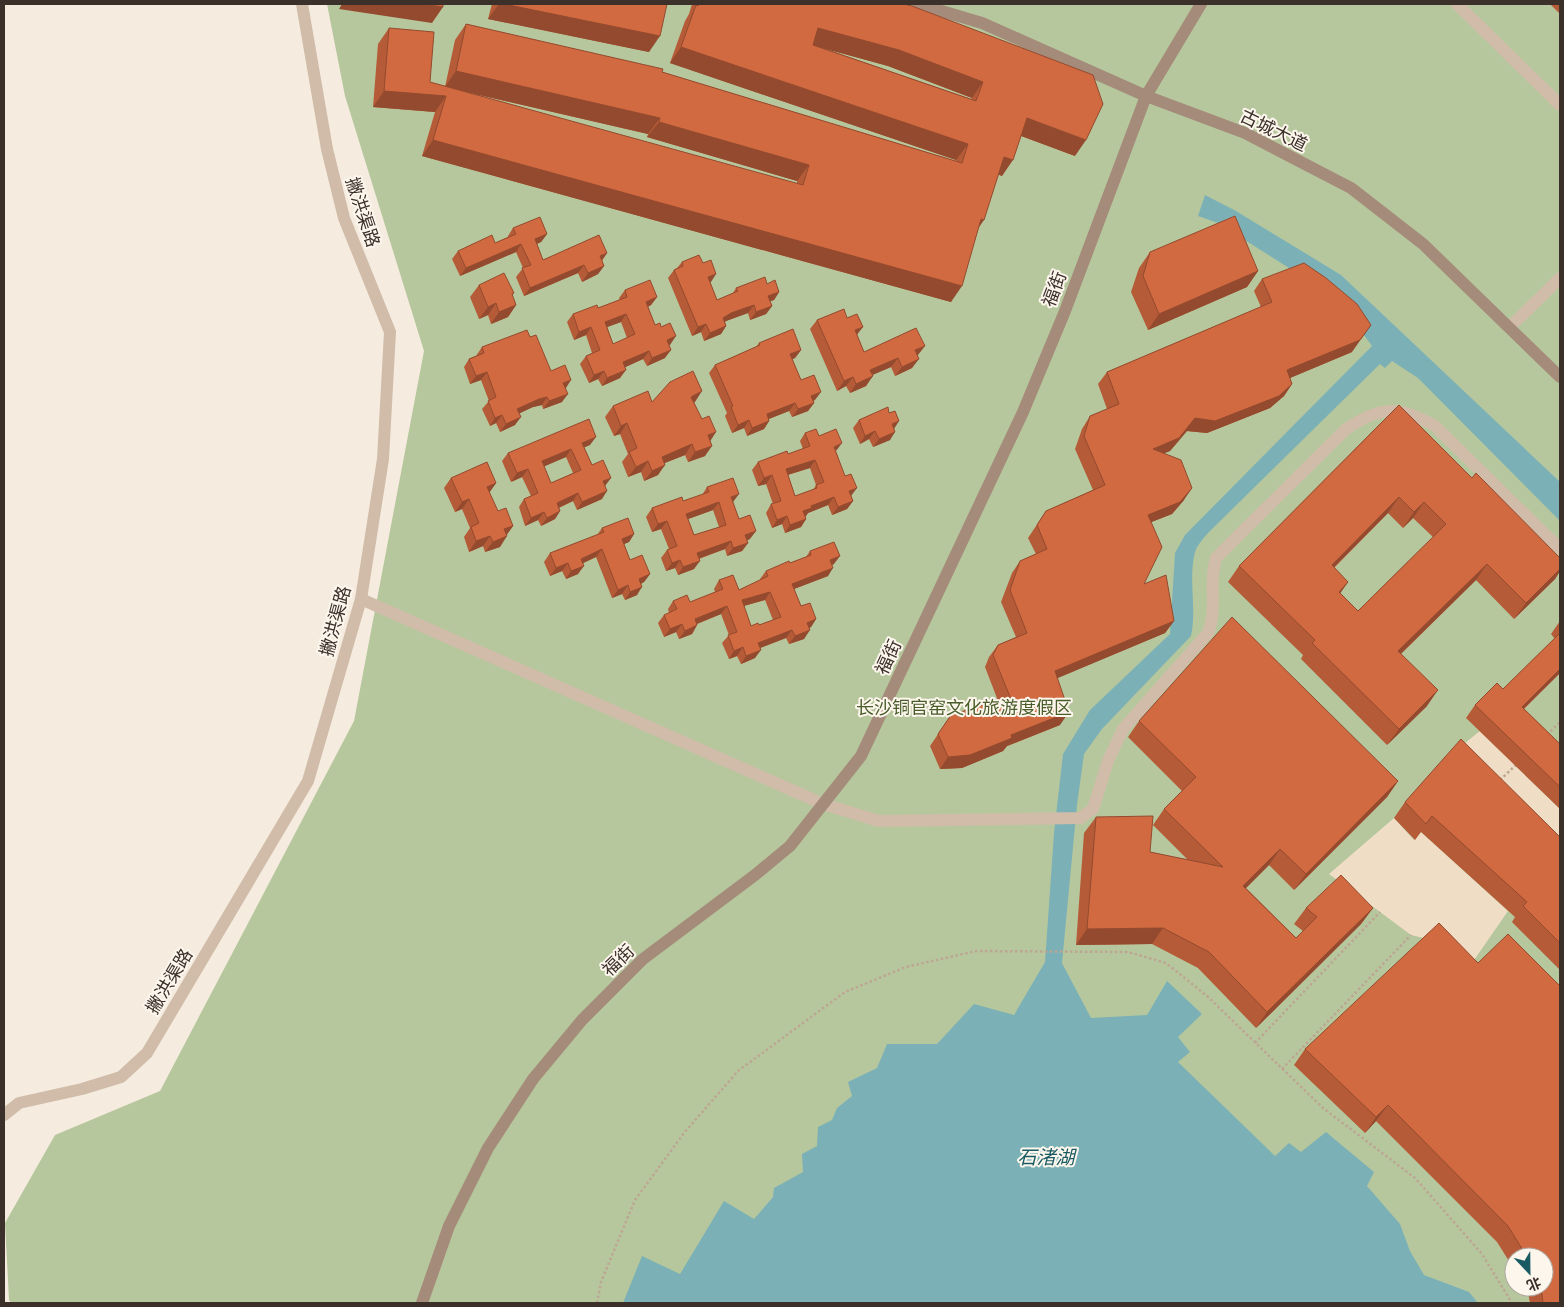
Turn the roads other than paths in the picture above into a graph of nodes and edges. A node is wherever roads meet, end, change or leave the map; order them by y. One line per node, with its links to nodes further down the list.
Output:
1 (302, 4): 11 (street, 撇洪渠路)
2 (918, 4): 5 (street, 古城大道)
3 (1201, 4): 5 (street, 福街)
4 (1457, 4): 6 (street)
5 (1146, 96): 8 (street, 古城大道); 12 (street, 福街)
6 (1560, 105)
7 (1560, 278): 8 (street)
8 (1510, 327): 9 (street, 古城大道)
9 (1560, 377)
10 (1560, 549): 12 (street)
11 (361, 599): 12 (street); 13 (street, 撇洪渠路)
12 (823, 804): 14 (street, 福街)
13 (4, 1115)
14 (422, 1303)

